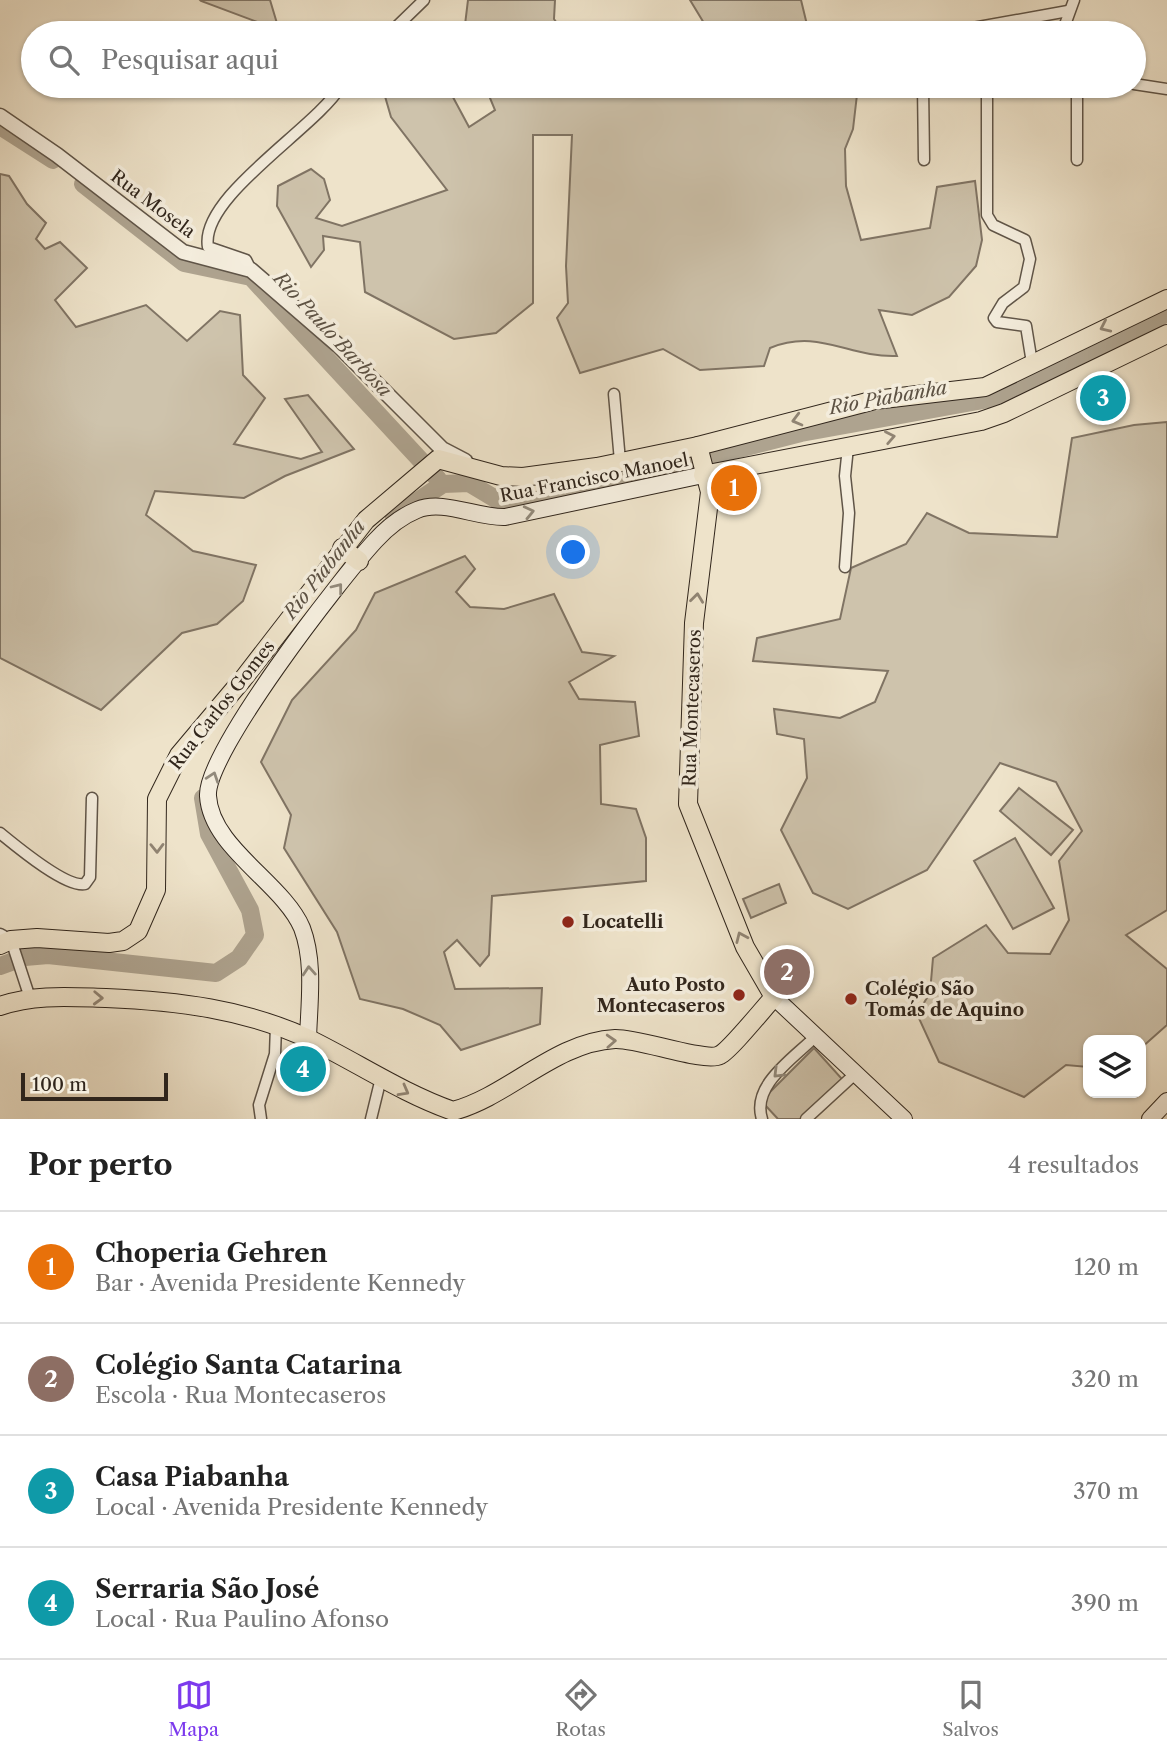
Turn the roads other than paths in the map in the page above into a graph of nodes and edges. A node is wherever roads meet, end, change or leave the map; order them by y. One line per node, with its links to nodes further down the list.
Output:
1 (424, 0): 3 (street)
2 (1071, 5): 4 (street)
3 (402, 21)
4 (1017, 21)
5 (1146, 86): 6 (street)
6 (1167, 89)
7 (330, 98): 14 (street)
8 (923, 98): 12 (street)
9 (986, 98): 17 (street)
10 (1077, 98): 13 (street)
11 (0, 116): 14 (street, Rua Mosela)
12 (924, 160)
13 (1077, 160)
14 (251, 270): 21 (street, Rua Mosela)
15 (1167, 299): 17 (main road, one-way to 17)
16 (1167, 334): 20 (main road, one-way to 16)
17 (1032, 363): 19 (main road, one-way to 19)
18 (614, 394): 22 (street)
19 (698, 446): 22 (main road); 23 (main road, Rua Montecaseros)
20 (848, 447): 23 (main road); 26 (street)
21 (440, 454): 22 (main road); 24 (main road, Rua Carlos Gomes)
22 (620, 461)
23 (704, 475): 25 (main road, Rua Francisco Manoel, one-way to 23); 30 (main road, Rua Montecaseros, one-way to 23)
24 (342, 548): 25 (main road); 29 (main road, Rua Carlos Gomes, one-way to 29)
25 (359, 561): 35 (main road, Rua Francisco Manoel, one-way to 25)
26 (845, 568)
27 (92, 798): 28 (street)
28 (0, 833)
29 (4, 940): 31 (street)
30 (774, 997): 34 (main road, Rua Montecaseros); 39 (main road, one-way to 30)
31 (30, 998): 32 (main road); 33 (main road, one-way to 33)
32 (0, 1006)
33 (276, 1026): 35 (main road); 40 (street)
34 (816, 1036): 36 (main road, Rua Montecaseros); 42 (street, one-way to 42)
35 (308, 1039): 37 (main road)
36 (856, 1073): 43 (street); 44 (main road, Rua Montecaseros)
37 (381, 1077): 39 (main road, one-way to 39); 41 (street)
38 (1167, 1101): 45 (main road)
39 (457, 1115)
40 (261, 1119)
41 (371, 1119)
42 (762, 1119)
43 (806, 1119)
44 (904, 1119)
45 (1150, 1119)

